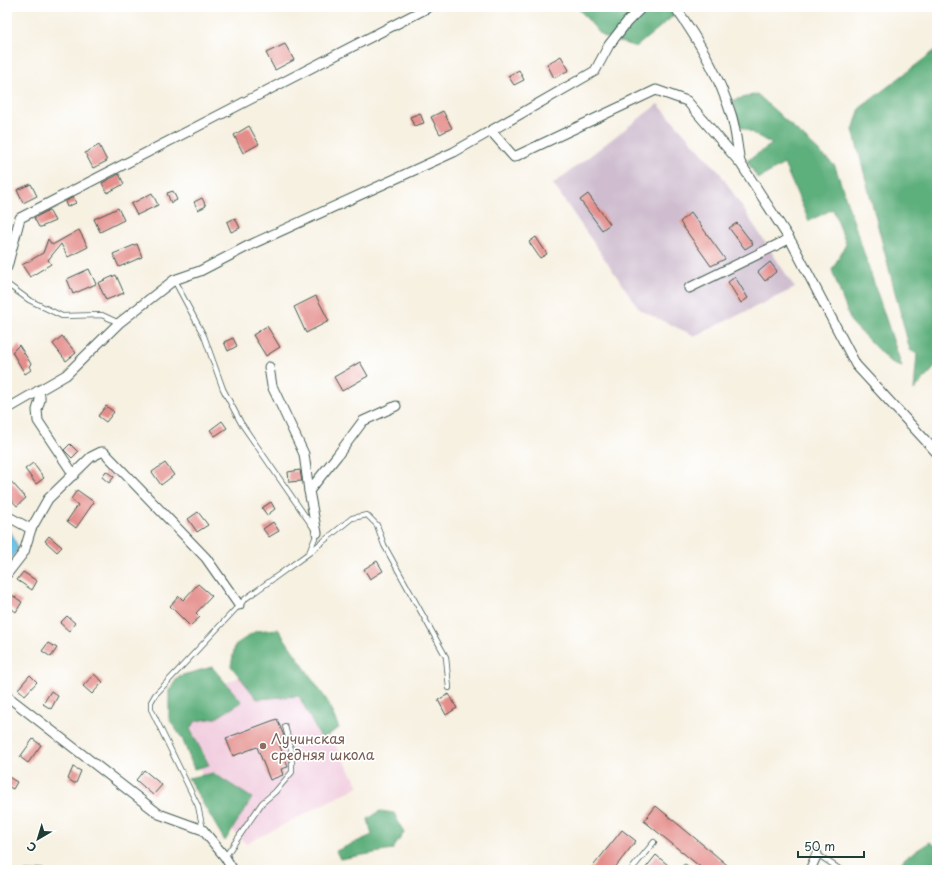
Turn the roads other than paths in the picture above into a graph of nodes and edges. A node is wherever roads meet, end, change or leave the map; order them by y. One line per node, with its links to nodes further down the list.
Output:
1 (429, 7): 7 (street)
2 (642, 7): 4 (street)
3 (675, 7): 5 (street)
4 (492, 131): 5 (street); 8 (street)
5 (741, 164): 6 (street)
6 (789, 240): 10 (street); 16 (street)
7 (7, 268)
8 (174, 280): 11 (street); 21 (lane)
9 (7, 284): 11 (lane)
10 (689, 288)
11 (119, 323): 13 (street)
12 (269, 367): 18 (street)
13 (38, 391): 15 (street); 17 (street)
14 (396, 406): 18 (street)
15 (7, 409)
16 (937, 453)
17 (74, 475): 20 (street); 24 (street)
18 (309, 491): 21 (street)
19 (7, 516): 20 (street)
20 (30, 529): 23 (street)
21 (317, 533): 22 (lane)
22 (309, 553): 24 (lane); 25 (lane)
23 (7, 574)
24 (239, 605): 28 (lane)
25 (449, 688)
26 (7, 696): 28 (street)
27 (285, 726): 31 (lane)
28 (204, 830): 31 (street)
29 (654, 842): 35 (lane)
30 (817, 854): 36 (street); 37 (lane)
31 (225, 857): 34 (street)
32 (7, 868): 33 (lane)
33 (40, 870)
34 (233, 870)
35 (631, 870)
36 (810, 870)
37 (841, 870)

